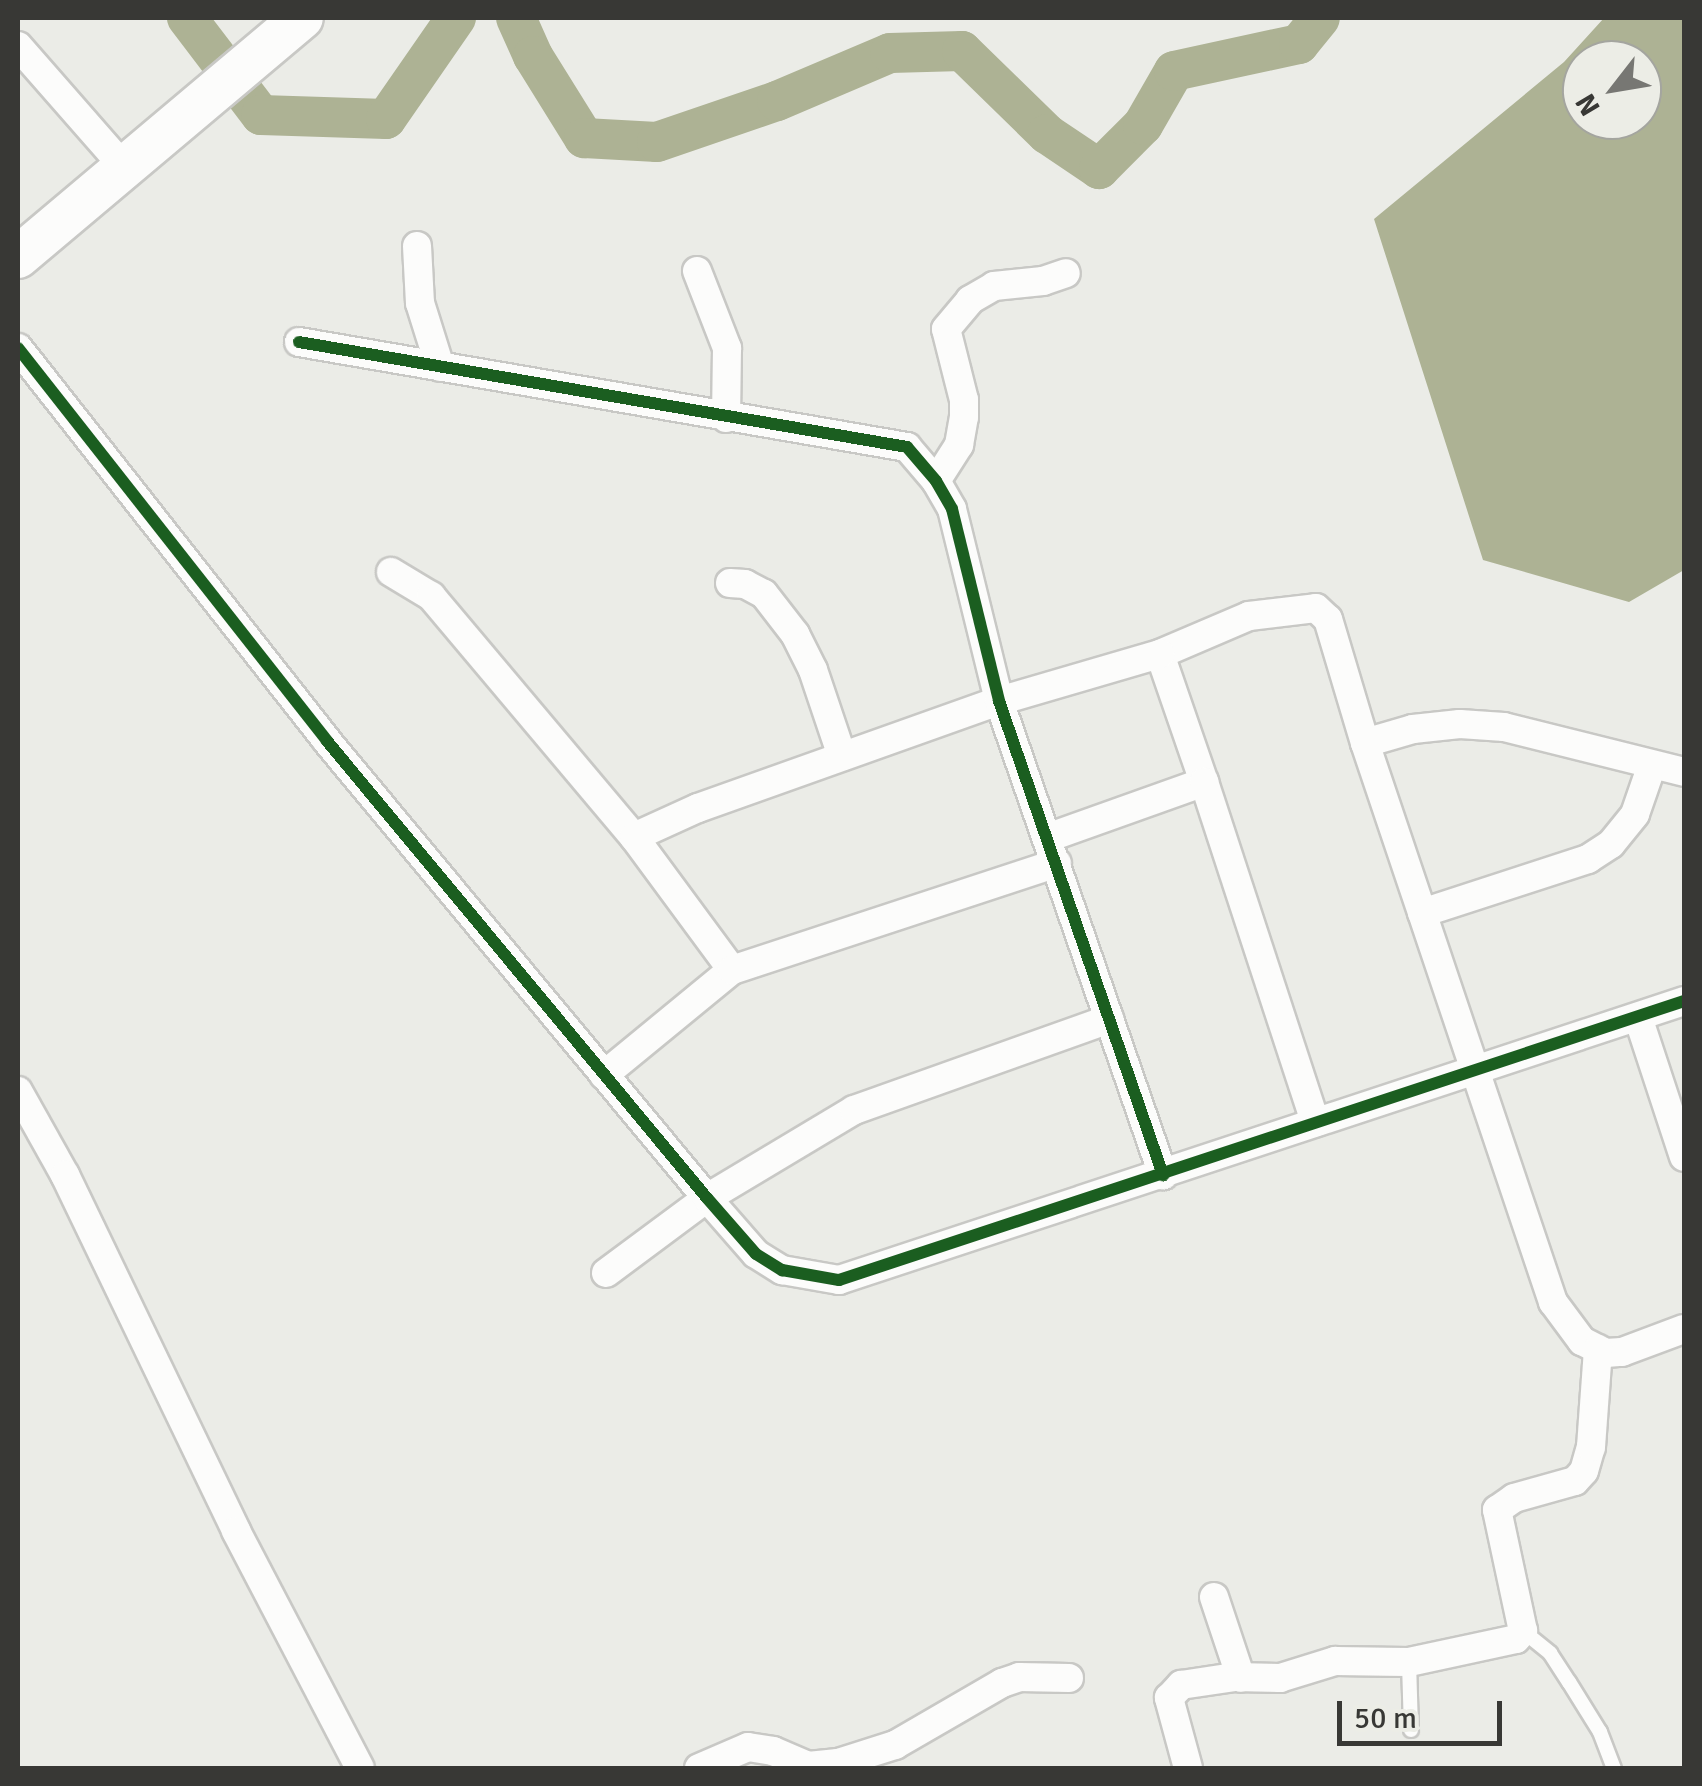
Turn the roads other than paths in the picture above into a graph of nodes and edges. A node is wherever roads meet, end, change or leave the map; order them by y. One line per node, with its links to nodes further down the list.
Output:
1 (302, 18): 3 (main road)
2 (18, 46): 3 (street)
3 (124, 167): 5 (main road)
4 (416, 246): 10 (street)
5 (18, 257)
6 (697, 271): 11 (street)
7 (1066, 273): 12 (street)
8 (299, 342): 10 (street)
9 (18, 348): 30 (street)
10 (440, 367): 11 (street)
11 (726, 418): 12 (street)
12 (936, 481): 16 (street)
13 (391, 572): 22 (street)
14 (730, 583): 18 (street)
15 (1160, 654): 16 (street); 17 (street); 21 (street)
16 (999, 700): 18 (street); 23 (street)
17 (1365, 743): 19 (street); 24 (street)
18 (842, 756): 22 (street)
19 (1652, 765): 20 (street); 24 (street)
20 (1684, 772)
21 (1204, 782): 23 (street); 32 (street)
22 (634, 837): 25 (street)
23 (1052, 850): 25 (street); 28 (street)
24 (1422, 912): 29 (street)
25 (732, 970): 30 (street)
26 (1684, 1000): 27 (street)
27 (1638, 1017): 29 (street); 33 (street)
28 (1109, 1019): 34 (street); 35 (street)
29 (1475, 1070): 32 (street); 38 (street)
30 (604, 1076): 35 (street)
31 (18, 1092): 45 (street)
32 (1315, 1122): 34 (street)
33 (1684, 1158)
34 (1163, 1175): 35 (street)
35 (707, 1198): 36 (street)
36 (606, 1273)
37 (1684, 1329): 38 (street)
38 (1598, 1349): 40 (street)
39 (1214, 1597): 43 (street)
40 (1523, 1631): 41 (street); 48 (lane)
41 (1409, 1662): 43 (street); 44 (lane)
42 (1069, 1678): 46 (street)
43 (1240, 1678): 47 (street)
44 (1411, 1730)
45 (360, 1768)
46 (699, 1768)
47 (1188, 1768)
48 (1614, 1768)

